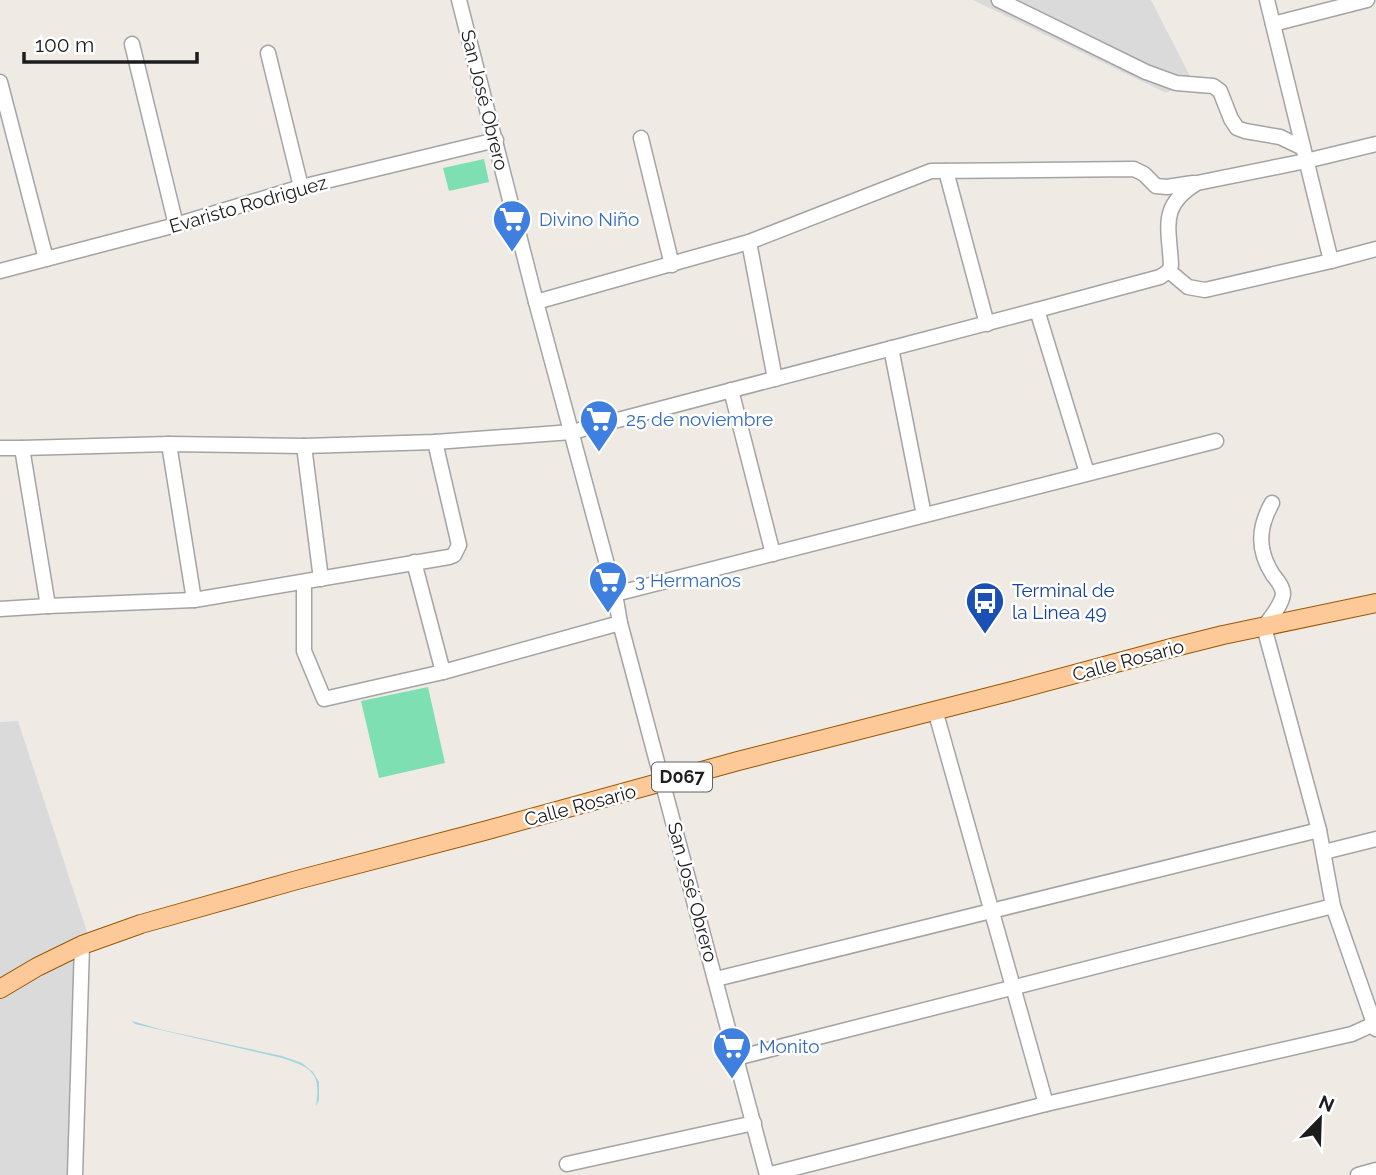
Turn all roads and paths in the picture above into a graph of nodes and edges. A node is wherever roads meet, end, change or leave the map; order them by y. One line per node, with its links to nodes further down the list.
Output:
1 (459, 0): 11 (street, San José Obrero)
2 (999, 0): 13 (street)
3 (1267, 0): 5 (street)
4 (1367, 0): 5 (street)
5 (1273, 24): 13 (street)
6 (132, 44): 17 (street)
7 (268, 53): 16 (street)
8 (0, 82): 9 (street)
9 (6, 135): 20 (street)
10 (640, 138): 22 (street)
11 (496, 140): 16 (street, Evaristo Rodriguez); 25 (street, San José Obrero)
12 (1376, 144): 13 (street)
13 (1305, 155): 15 (street); 21 (street)
14 (946, 171): 15 (street); 18 (street); 27 (street)
15 (1197, 183): 24 (street)
16 (301, 187): 17 (street, Evaristo Rodriguez)
17 (176, 225): 20 (street, Evaristo Rodriguez)
18 (749, 242): 22 (street); 29 (street)
19 (1376, 249): 21 (street)
20 (46, 260): 23 (street, Evaristo Rodriguez)
21 (1331, 261): 24 (street)
22 (672, 265): 25 (street)
23 (0, 271)
24 (1169, 271): 26 (street)
25 (536, 302): 31 (street, San José Obrero)
26 (1037, 310): 27 (street); 38 (street)
27 (987, 324): 28 (street)
28 (891, 348): 29 (street); 40 (street)
29 (775, 379): 30 (street)
30 (731, 390): 31 (street); 41 (street)
31 (572, 432): 33 (street); 45 (street, San José Obrero)
32 (1216, 441): 38 (street)
33 (435, 442): 35 (street); 42 (street)
34 (169, 444): 35 (street); 37 (street); 46 (street)
35 (304, 446): 43 (street)
36 (0, 448): 37 (street)
37 (22, 448): 48 (street)
38 (1087, 473): 40 (street)
39 (1272, 503): 51 (street)
40 (924, 515): 41 (street)
41 (773, 554): 45 (street)
42 (414, 562): 43 (street); 52 (street)
43 (321, 579): 44 (street)
44 (304, 582): 46 (street); 52 (street)
45 (615, 594): 50 (street, San José Obrero)
46 (194, 600): 48 (street)
47 (1376, 603): 51 (main road, Calle Rosario / D067)
48 (48, 606): 49 (street)
49 (0, 610)
50 (620, 623): 52 (street); 54 (street, San José Obrero)
51 (1264, 627): 53 (main road, Calle Rosario / D067); 55 (street)
52 (443, 672)
53 (935, 710): 54 (main road, Calle Rosario / D067); 59 (street)
54 (663, 782): 60 (main road, Calle Rosario / D067); 61 (street, San José Obrero)
55 (1319, 830): 57 (street); 59 (street)
56 (1376, 839): 57 (street)
57 (1324, 852): 58 (street)
58 (1333, 906): 62 (street); 64 (street)
59 (991, 911): 61 (street); 62 (street)
60 (82, 945): 63 (main road, Calle Rosario / D067); 70 (street)
61 (716, 979): 65 (street, San José Obrero)
62 (1013, 988): 65 (street); 66 (street)
63 (0, 989)
64 (1375, 1025): 66 (street)
65 (737, 1058): 67 (street, San José Obrero)
66 (1046, 1104): 71 (street)
67 (754, 1124): 68 (street); 71 (street, San José Obrero)
68 (567, 1164)
69 (1376, 1170): 72 (street)
70 (75, 1175)
71 (767, 1175)
72 (1358, 1175)

